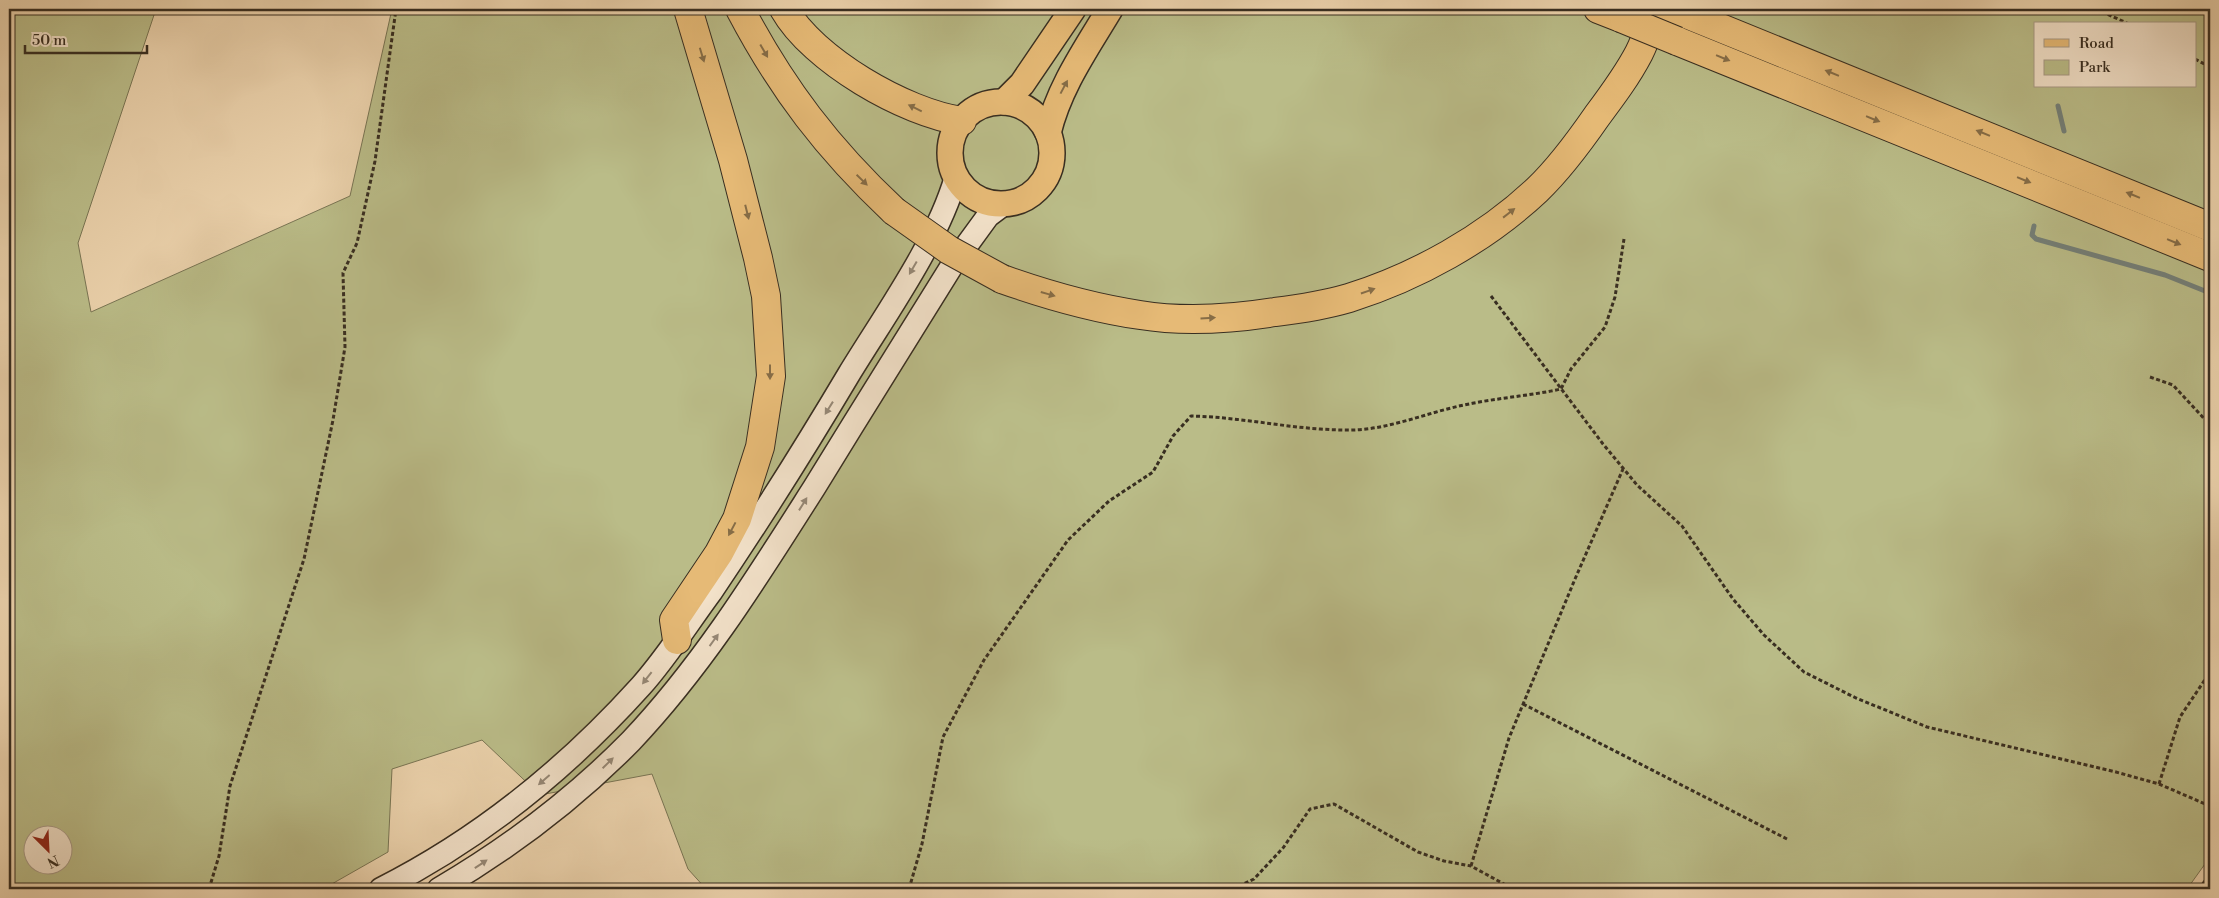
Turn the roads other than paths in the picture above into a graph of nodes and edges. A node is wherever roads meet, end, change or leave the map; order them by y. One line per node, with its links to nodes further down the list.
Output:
1 (688, 9): 16 (highway, one-way to 16)
2 (740, 9): 6 (highway, one-way to 6, bridge)
3 (784, 9): 10 (highway, one-way to 3)
4 (1073, 9): 9 (main road)
5 (1110, 9): 11 (main road, one-way to 5)
6 (1656, 9)
7 (1688, 12): 14 (highway, one-way to 7)
8 (1610, 13): 15 (highway, one-way to 15, bridge)
9 (1004, 102): 10 (main road); 11 (main road)
10 (962, 121): 12 (main road)
11 (1048, 133): 13 (main road)
12 (956, 178): 13 (main road); 16 (main road, one-way to 16)
13 (1004, 204): 18 (main road, one-way to 13)
14 (2210, 227)
15 (2210, 256)
16 (677, 640): 17 (main road, one-way to 17)
17 (380, 889)
18 (440, 889)

